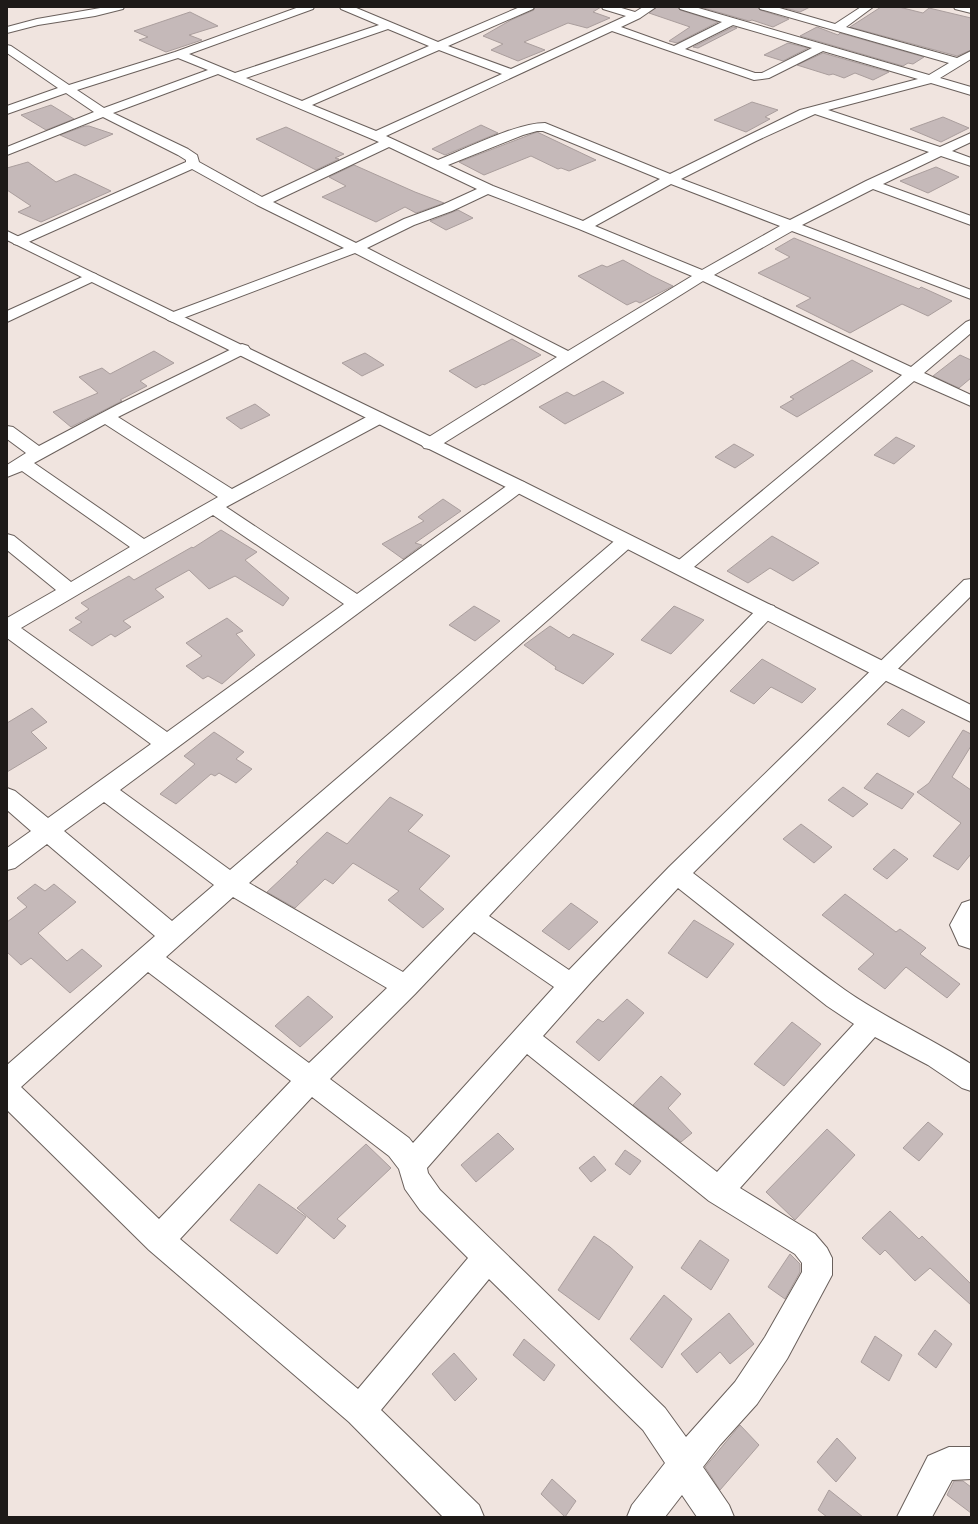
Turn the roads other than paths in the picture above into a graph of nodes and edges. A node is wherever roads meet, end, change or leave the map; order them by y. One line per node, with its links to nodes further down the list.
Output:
1 (119, 7): 15 (street)
2 (310, 7): 20 (street)
3 (345, 7): 12 (street)
4 (529, 7): 16 (street)
5 (607, 7): 10 (street)
6 (651, 7): 10 (street)
7 (684, 7): 11 (street)
8 (764, 7): 14 (street)
9 (868, 7): 14 (street)
10 (636, 16): 13 (street)
11 (732, 21): 18 (street); 19 (street)
12 (390, 26): 16 (street); 25 (street)
13 (610, 27): 19 (street); 24 (street)
14 (836, 28): 22 (street)
15 (7, 30)
16 (438, 46): 24 (street); 29 (street)
17 (7, 48): 27 (street)
18 (821, 48): 19 (street); 26 (street)
19 (674, 50)
20 (179, 54): 23 (street); 27 (street)
21 (971, 54): 22 (street)
22 (959, 62): 26 (street)
23 (219, 70): 25 (street); 32 (street)
24 (511, 73): 33 (street)
25 (236, 77): 29 (street)
26 (929, 80): 28 (street); 31 (street)
27 (67, 89): 30 (street); 32 (street)
28 (971, 91)
29 (302, 105): 33 (street)
30 (7, 110)
31 (815, 110): 37 (street); 41 (street)
32 (103, 113): 36 (street); 39 (street)
33 (376, 136): 35 (street)
34 (971, 137): 37 (street)
35 (390, 142): 40 (street); 44 (street)
36 (7, 150)
37 (941, 152): 38 (street); 42 (street)
38 (971, 162)
39 (193, 164): 44 (street); 48 (street)
40 (437, 165): 41 (street); 43 (street)
41 (670, 179): 46 (street); 47 (street)
42 (871, 184): 45 (street); 47 (street)
43 (488, 189): 46 (street); 49 (street)
44 (262, 202): 49 (street)
45 (971, 221)
46 (584, 226): 50 (street)
47 (790, 226): 50 (street); 52 (street)
48 (13, 238): 51 (street)
49 (356, 248): 54 (street); 57 (street)
50 (702, 275): 57 (street); 58 (street)
51 (91, 277): 53 (street); 54 (street)
52 (971, 295)
53 (7, 317)
54 (173, 317): 56 (street)
55 (971, 325): 58 (street)
56 (242, 350): 60 (street); 61 (street)
57 (568, 358): 63 (street)
58 (913, 374): 59 (street); 72 (street)
59 (971, 401)
60 (106, 417): 64 (street); 67 (street)
61 (378, 418): 63 (street); 67 (street)
62 (7, 432): 64 (street)
63 (430, 444): 66 (street)
64 (37, 453): 65 (street)
65 (14, 467): 71 (street)
66 (518, 486): 70 (street); 75 (street)
67 (231, 497): 68 (street)
68 (213, 507): 71 (street); 75 (street)
69 (7, 540): 74 (street)
70 (626, 541): 72 (street); 86 (street)
71 (142, 548): 74 (street)
72 (681, 568): 76 (street)
73 (971, 585): 78 (street)
74 (70, 591): 77 (street)
75 (357, 603): 80 (street)
76 (767, 611): 78 (street); 88 (street)
77 (7, 627): 80 (street)
78 (884, 671): 79 (street); 85 (street)
79 (971, 714)
80 (167, 744): 81 (street)
81 (104, 790): 83 (street); 86 (street)
82 (7, 797): 83 (street)
83 (48, 831): 84 (street); 89 (street)
84 (7, 861)
85 (677, 874): 93 (street); 94 (street)
86 (230, 884): 89 (street); 92 (street)
87 (971, 910): 90 (street)
88 (472, 918): 92 (street); 93 (street)
89 (172, 936): 91 (street)
90 (971, 939)
91 (148, 958): 97 (street); 98 (street)
92 (406, 986): 97 (street)
93 (572, 986): 95 (street)
94 (872, 1022): 96 (street); 101 (street)
95 (525, 1037): 100 (street); 101 (street)
96 (971, 1079)
97 (310, 1080): 100 (street); 102 (street)
98 (7, 1082)
99 (7, 1092): 102 (street)
100 (412, 1164): 103 (street)
101 (719, 1191): 106 (street)
102 (159, 1240): 104 (street)
103 (488, 1257): 104 (street); 106 (street)
104 (360, 1411): 107 (street)
105 (971, 1463): 110 (street)
106 (686, 1465): 108 (street); 109 (street)
107 (467, 1517)
108 (644, 1517)
109 (717, 1517)
110 (914, 1517)

